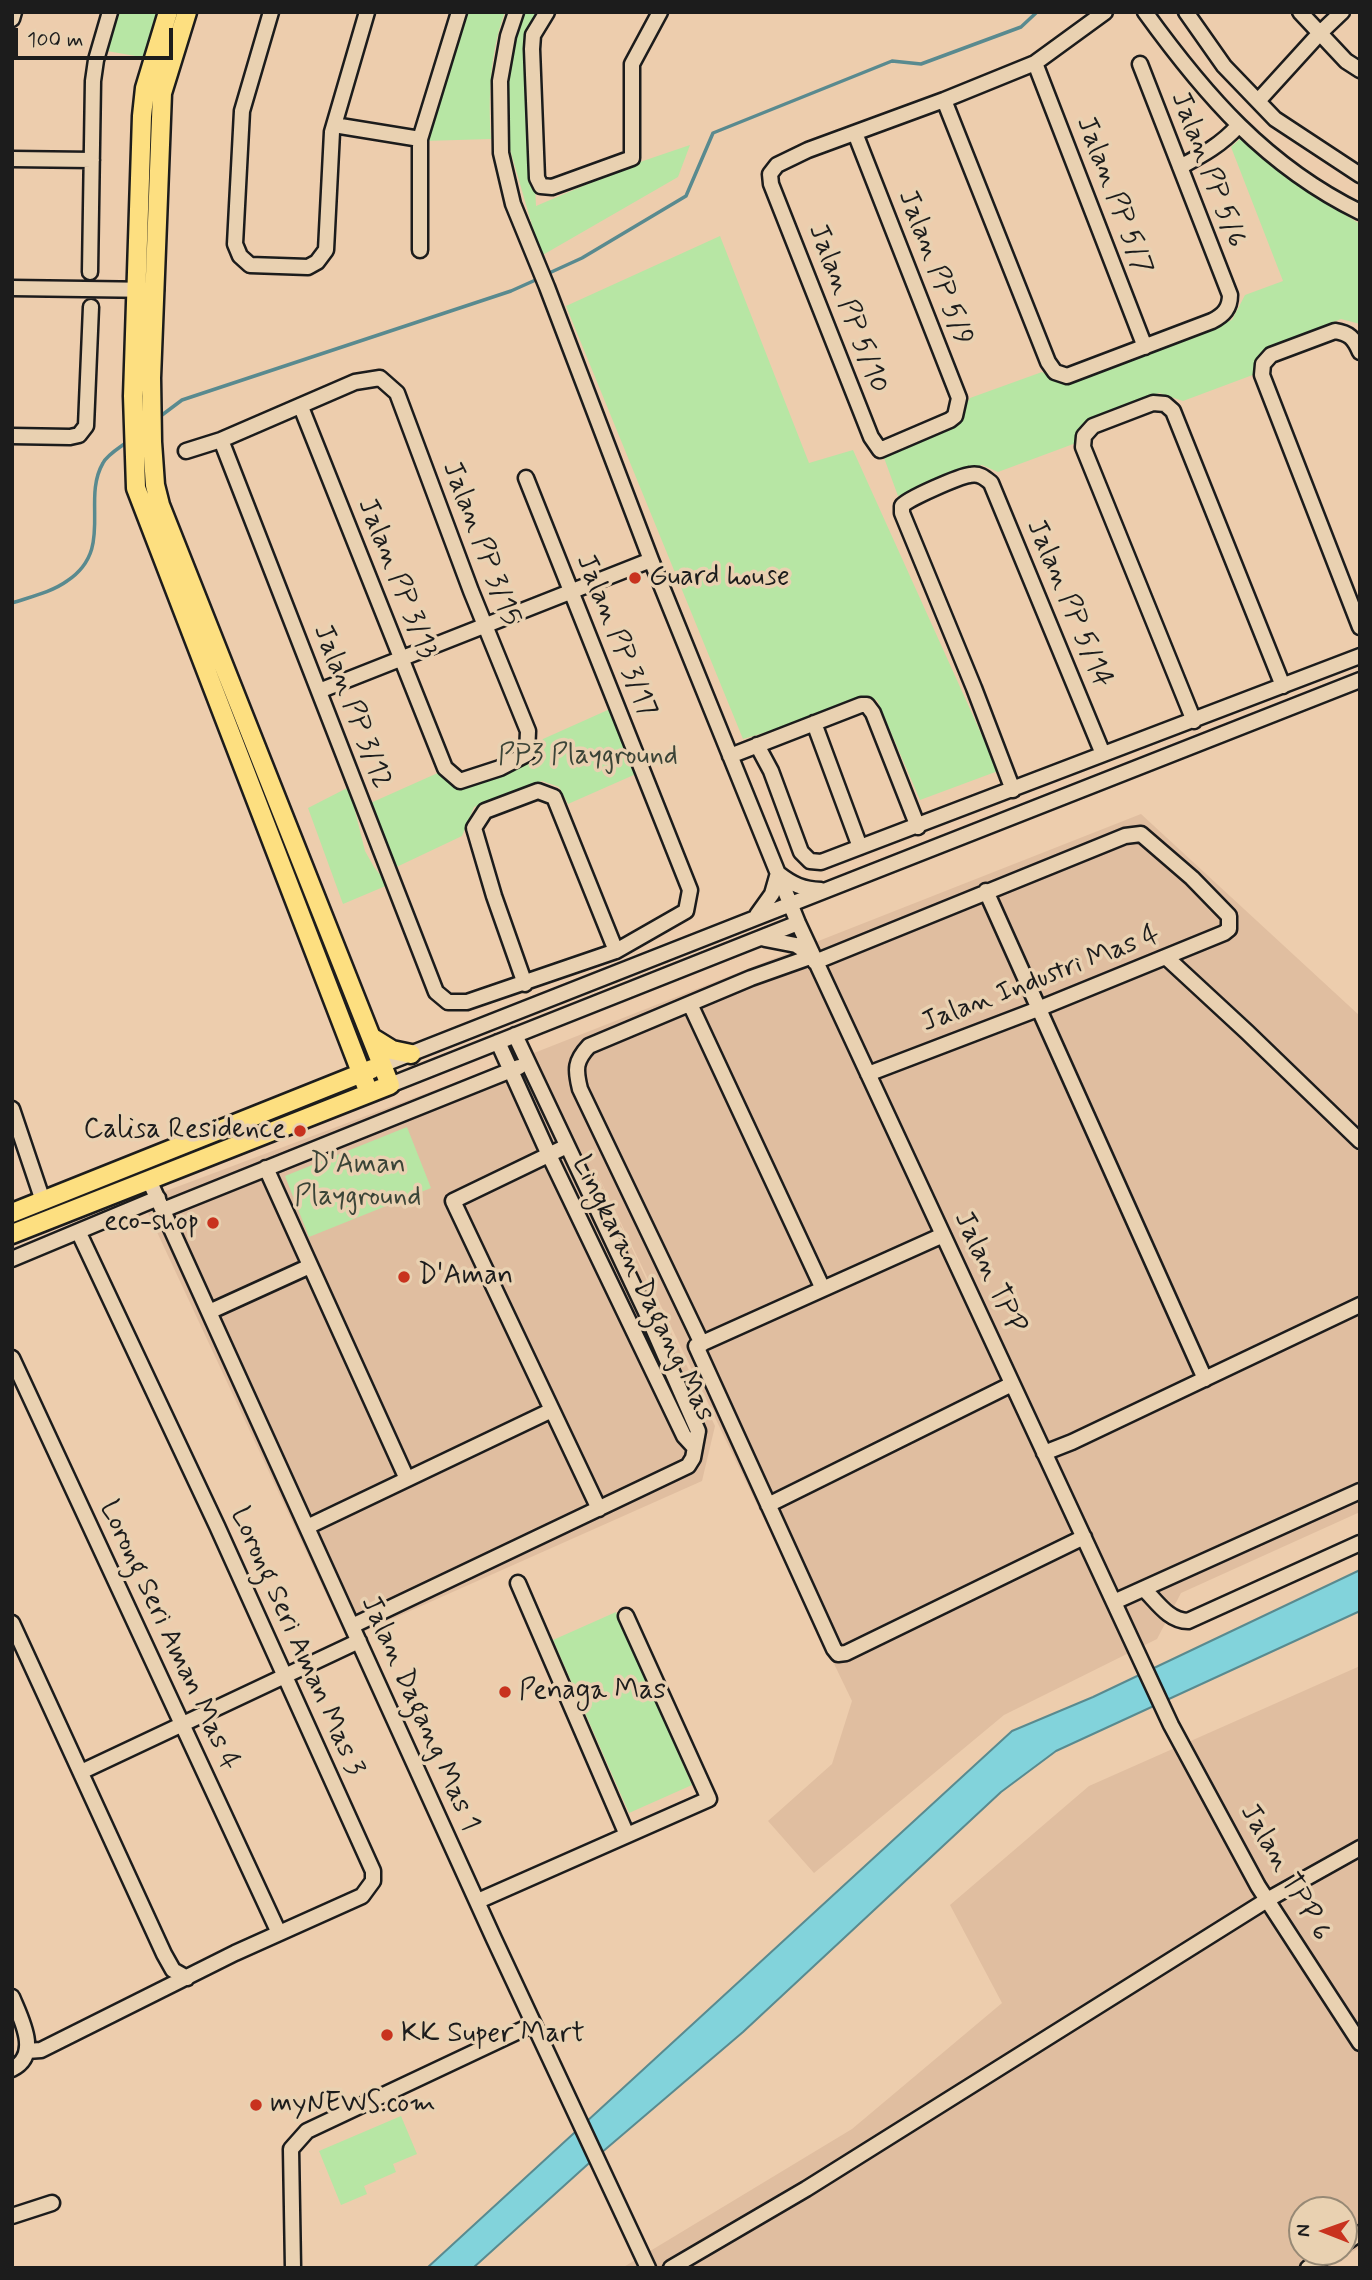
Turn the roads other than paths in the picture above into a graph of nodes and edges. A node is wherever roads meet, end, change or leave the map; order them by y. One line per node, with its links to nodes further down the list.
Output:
1 (14, 12): 16 (street)
2 (110, 12): 28 (street)
3 (168, 12): 35 (main road)
4 (187, 12): 36 (main road)
5 (271, 12): 23 (street)
6 (367, 12): 23 (street)
7 (459, 12): 26 (street)
8 (516, 12): 46 (street, Jalan TPP)
9 (547, 12): 10 (street)
10 (660, 12)
11 (1105, 12): 18 (street)
12 (1145, 12): 24 (street)
13 (1186, 12): 22 (street)
14 (1300, 12): 17 (street)
15 (1342, 12): 17 (street)
16 (12, 19)
17 (1319, 34): 20 (street); 22 (street)
18 (1035, 62): 21 (street); 38 (street, Jalan PP 5/7)
19 (1140, 64): 29 (street, Jalan PP 5/6)
20 (1360, 70)
21 (944, 100): 25 (street); 38 (street)
22 (1258, 101): 30 (street)
23 (334, 125): 26 (street)
24 (1238, 126): 29 (street); 31 (street)
25 (855, 132): 43 (street, Jalan PP 5/9); 43 (street, Jalan PP 5/10)
26 (420, 139): 32 (street)
27 (12, 159): 28 (street)
28 (92, 160): 33 (street)
29 (1180, 167): 38 (street, Jalan PP 5/6)
30 (1360, 175)
31 (1360, 212)
32 (420, 250)
33 (90, 272)
34 (12, 288): 35 (street)
35 (138, 290): 36 (street); 80 (main road)
36 (156, 290): 78 (main road)
37 (92, 307): 41 (street)
38 (1145, 347)
39 (1360, 352): 49 (street)
40 (301, 407): 42 (street); 48 (street, Jalan PP 3/15); 51 (street, Jalan PP 3/13)
41 (12, 436)
42 (221, 440): 44 (street); 54 (street, Jalan PP 3/12)
43 (880, 450)
44 (186, 451)
45 (526, 478): 47 (street, Jalan PP 3/17)
46 (651, 560): 47 (street); 59 (street, Jalan TPP)
47 (571, 591): 48 (street); 71 (street, Jalan PP 3/17)
48 (485, 625): 51 (street); 60 (street, Jalan PP 3/15)
49 (1360, 627)
50 (1360, 656): 53 (street)
51 (401, 659): 54 (street); 60 (street, Jalan PP 3/13)
52 (1360, 680): 65 (street)
53 (1283, 686): 55 (street); 55 (street)
54 (319, 691): 74 (street, Jalan PP 3/12)
55 (1194, 721): 58 (street)
56 (814, 723): 57 (street); 62 (street); 63 (street)
57 (757, 745): 59 (street); 63 (street)
58 (1103, 754): 61 (street); 61 (street, Jalan PP 5/14)
59 (730, 756): 64 (street, Jalan TPP)
60 (445, 768)
61 (1013, 790): 62 (street)
62 (918, 827): 63 (street)
63 (860, 846)
64 (778, 873): 65 (street); 67 (street, Jalan TPP); 68 (street)
65 (825, 890): 67 (street)
66 (986, 891): 72 (street, Jalan Industri Mas 4); 73 (street); 76 (street)
67 (790, 904): 68 (street); 69 (street, Jalan TPP)
68 (753, 918): 81 (street)
69 (798, 923): 70 (street); 73 (street, Jalan TPP)
70 (760, 939): 73 (street); 77 (street)
71 (615, 951): 74 (street); 74 (street)
72 (1167, 958): 76 (street, Jalan Industri Mas 4); 91 (street)
73 (814, 959): 75 (street); 86 (street, Jalan TPP)
74 (525, 984)
75 (690, 1004): 104 (street); 107 (street)
76 (1038, 1009): 86 (street, Jalan Industri Mas 4); 109 (street)
77 (515, 1035): 79 (street); 82 (street, Lingkaran Dagang Mas)
78 (371, 1037): 81 (main road); 83 (main road)
79 (498, 1042): 84 (street, Lingkaran Dagang Mas); 88 (street)
80 (350, 1043): 85 (main road); 87 (main road)
81 (411, 1054): 83 (street)
82 (527, 1063): 84 (street); 92 (street, Lingkaran Dagang Mas)
83 (382, 1065): 85 (main road); 88 (main road)
84 (511, 1070): 93 (street, Lingkaran Dagang Mas); 94 (street)
85 (362, 1073): 87 (main road); 89 (main road)
86 (868, 1074): 101 (street, Jalan TPP)
87 (332, 1085): 96 (main road)
88 (390, 1085): 89 (main road)
89 (369, 1093): 95 (main road)
90 (12, 1109): 96 (street)
91 (1360, 1141)
92 (567, 1146): 93 (street); 112 (street, Lingkaran Dagang Mas)
93 (549, 1155): 111 (street); 112 (street, Lingkaran Dagang Mas)
94 (266, 1168): 97 (street); 103 (street)
95 (149, 1180): 97 (street, Jalan Dagang Mas 1); 100 (main road)
96 (43, 1201): 98 (main road)
97 (160, 1204): 99 (street); 106 (street, Jalan Dagang Mas 1)
98 (12, 1213)
99 (79, 1233): 102 (street); 129 (street, Lorong Seri Aman Mas 3)
100 (12, 1234)
101 (943, 1235): 104 (street); 110 (street, Jalan TPP)
102 (12, 1259)
103 (310, 1266): 106 (street); 114 (street)
104 (823, 1289): 107 (street)
105 (1360, 1305): 109 (street)
106 (209, 1312): 118 (street, Jalan Dagang Mas 1)
107 (702, 1344): 116 (street)
108 (12, 1359): 130 (street, Lorong Seri Aman Mas 4)
109 (1205, 1379): 113 (street)
110 (1013, 1384): 113 (street, Jalan TPP); 116 (street)
111 (552, 1410): 114 (street); 117 (street)
112 (695, 1448): 117 (street)
113 (1044, 1453): 119 (street, Jalan TPP)
114 (407, 1479): 118 (street)
115 (1360, 1491): 122 (street)
116 (768, 1505): 119 (street)
117 (599, 1509): 126 (street)
118 (307, 1527): 126 (street, Jalan Dagang Mas 1)
119 (1084, 1537): 123 (street, Jalan TPP)
120 (1360, 1543): 122 (street)
121 (518, 1583): 132 (street)
122 (1144, 1588): 123 (street)
123 (1114, 1602): 128 (street, Jalan TPP)
124 (626, 1616): 132 (street)
125 (12, 1623): 131 (street)
126 (352, 1626): 127 (street, Jalan Dagang Mas 1)
127 (359, 1641): 129 (street); 135 (street, Jalan Dagang Mas 1)
128 (1133, 1643): 134 (street, Jalan TPP 6)
129 (284, 1676): 130 (street); 136 (street, Lorong Seri Aman Mas 3)
130 (182, 1724): 131 (street); 136 (street, Lorong Seri Aman Mas 4)
131 (81, 1772): 137 (street)
132 (627, 1835): 135 (street)
133 (1360, 1848): 134 (street)
134 (1267, 1900): 140 (street, Jalan TPP 6); 147 (street)
135 (478, 1901): 139 (street, Jalan Dagang Mas 1)
136 (279, 1933): 137 (street, Lorong Seri Aman Mas 3)
137 (187, 1978): 141 (street, Lorong Seri Aman Mas 3)
138 (12, 1997): 141 (street)
139 (534, 2024): 145 (street); 146 (street, Jalan Dagang Mas 1)
140 (1360, 2043)
141 (27, 2051): 142 (street)
142 (12, 2069)
143 (52, 2203): 144 (street)
144 (12, 2216)
145 (293, 2268)
146 (648, 2268)
147 (671, 2268)

